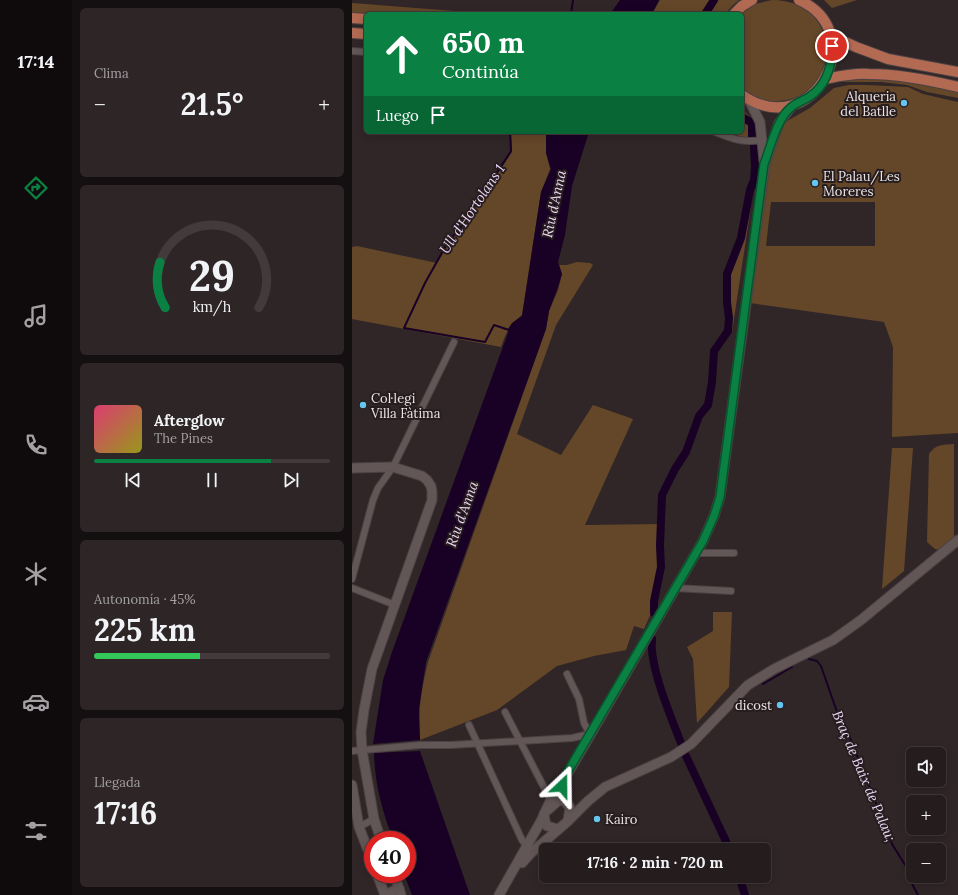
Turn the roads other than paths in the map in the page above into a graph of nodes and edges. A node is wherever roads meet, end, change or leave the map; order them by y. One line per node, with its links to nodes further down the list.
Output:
1 (752, 0): 3 (main road)
2 (801, 0): 8 (main road)
3 (736, 12)
4 (352, 18): 5 (main road)
5 (364, 19)
6 (352, 33): 7 (main road)
7 (364, 34)
8 (830, 34): 11 (main road); 12 (main road)
9 (352, 51): 10 (street)
10 (364, 52)
11 (958, 72)
12 (825, 79): 13 (main road); 15 (main road)
13 (958, 87)
14 (746, 98): 15 (main road); 17 (street)
15 (792, 106): 18 (street)
16 (720, 134): 17 (street)
17 (762, 140): 18 (street)
18 (764, 164): 23 (street)
19 (454, 342): 20 (street)
20 (393, 467): 21 (street); 25 (street); 29 (street)
21 (352, 468)
22 (958, 540): 44 (street)
23 (696, 553): 24 (street); 27 (street)
24 (734, 553)
25 (352, 578)
26 (352, 588): 29 (street)
27 (675, 588): 28 (street); 33 (street)
28 (731, 591)
29 (395, 605): 39 (street)
30 (567, 674): 33 (street)
31 (505, 712): 35 (street)
32 (469, 725): 36 (street)
33 (590, 734): 34 (street); 37 (street)
34 (576, 737): 35 (street); 37 (street)
35 (520, 741): 36 (street); 42 (street)
36 (476, 743): 39 (street); 52 (street)
37 (582, 749): 40 (street)
38 (352, 750): 39 (street)
39 (362, 750): 46 (street)
40 (564, 778): 42 (street); 43 (street)
41 (352, 785): 48 (street)
42 (550, 799): 45 (street)
43 (566, 801): 44 (street); 45 (street); 47 (street)
44 (588, 801): 47 (street)
45 (545, 813): 49 (street); 52 (street)
46 (374, 819): 48 (street); 50 (street)
47 (568, 822): 49 (street)
48 (359, 827): 51 (street)
49 (558, 829): 52 (street)
50 (378, 831)
51 (364, 840)
52 (529, 850): 55 (street)
53 (380, 883): 54 (street)
54 (400, 892)
55 (499, 895)

